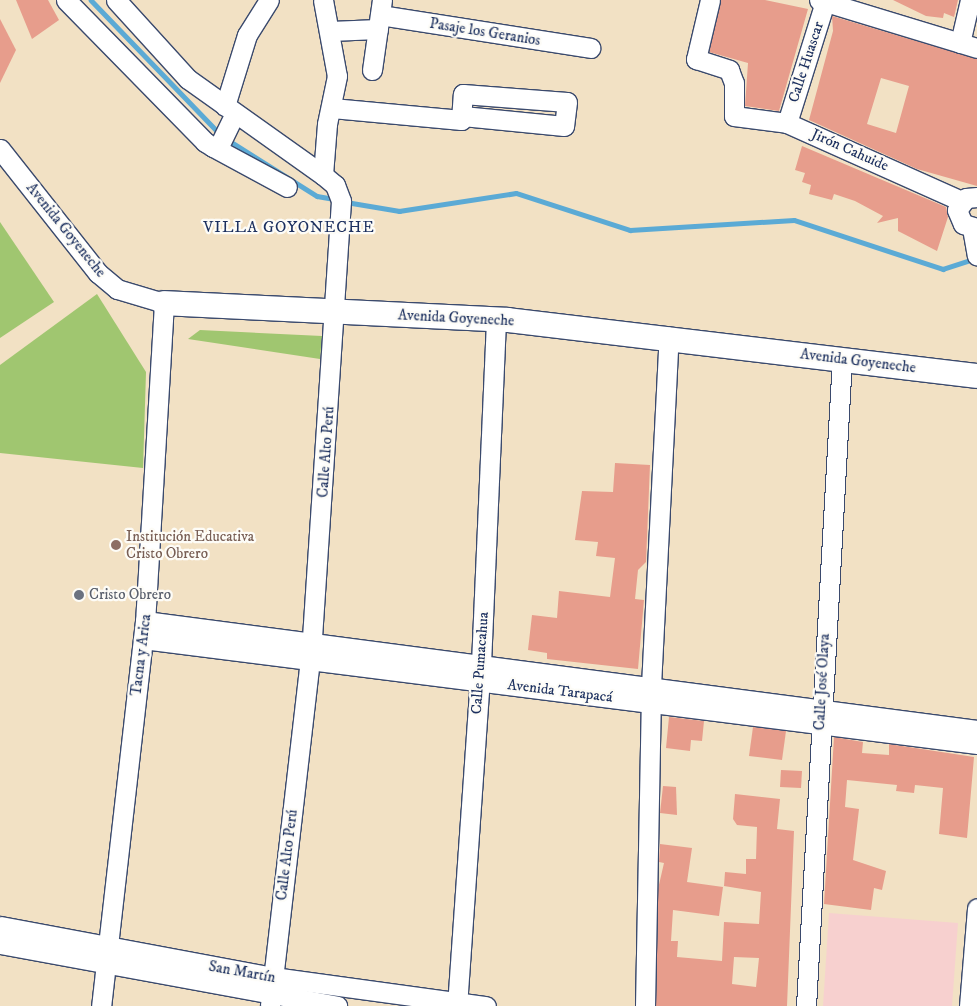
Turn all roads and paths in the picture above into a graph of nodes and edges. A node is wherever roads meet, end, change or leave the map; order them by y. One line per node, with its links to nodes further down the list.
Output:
1 (66, 0): 17 (street)
2 (116, 0): 17 (street)
3 (323, 0): 10 (street, Calle Alto Perú)
4 (710, 0): 16 (street, Jirón Cahuide)
5 (970, 0): 11 (street)
6 (822, 1): 8 (street); 16 (street, Calle Huascar)
7 (264, 2): 17 (street)
8 (864, 6): 11 (street)
9 (380, 15): 10 (street, Pasaje los Geranios); 12 (street, Pasaje los Geranios); 13 (street)
10 (330, 31): 14 (street, Calle Alto Perú)
11 (969, 45)
12 (590, 48)
13 (372, 70)
14 (332, 108): 15 (street); 19 (street, Calle Alto Perú)
15 (462, 116): 15 (street)
16 (787, 123): 21 (street, Jirón Cahuide)
17 (224, 128): 19 (street); 20 (street)
18 (0, 149): 23 (street, Avenida Goyeneche)
19 (329, 180): 24 (street, Calle Alto Perú)
20 (287, 187)
21 (969, 199): 22 (street)
22 (975, 240)
23 (164, 303): 24 (main road, Avenida Goyeneche); 29 (street, Tacna y Arica)
24 (336, 312): 25 (main road, Avenida Goyeneche); 30 (street, Calle Alto Perú)
25 (496, 320): 26 (main road, Avenida Goyeneche); 31 (street, Calle Pumacahua)
26 (670, 336): 27 (main road, Avenida Goyeneche); 32 (street)
27 (842, 359): 28 (main road, Avenida Goyeneche); 33 (street, Calle José Olaya)
28 (977, 376)
29 (144, 630): 30 (street, Avenida Tarapacá); 39 (street, Tacna y Arica)
30 (311, 651): 31 (street, Avenida Tarapacá); 40 (street, Calle Alto Perú)
31 (480, 672): 32 (street, Avenida Tarapacá); 42 (street, Calle Pumacahua)
32 (651, 694): 33 (street, Avenida Tarapacá); 46 (street)
33 (820, 715): 34 (street, Avenida Tarapacá); 35 (street, Avenida Tarapacá); 47 (street, Calle José Olaya)
34 (977, 730)
35 (977, 744)
36 (977, 908): 48 (street)
37 (0, 926): 39 (street, San Martín)
38 (0, 944): 39 (street, San Martín)
39 (108, 956): 40 (street, San Martín); 43 (street, Tacna y Arica)
40 (272, 993): 41 (street, San Martín); 44 (street, San Martín)
41 (400, 1001): 42 (street, San Martín)
42 (457, 1004): 45 (street, San Martín)
43 (102, 1006)
44 (338, 1006)
45 (486, 1006)
46 (645, 1006)
47 (806, 1006)
48 (968, 1006)

